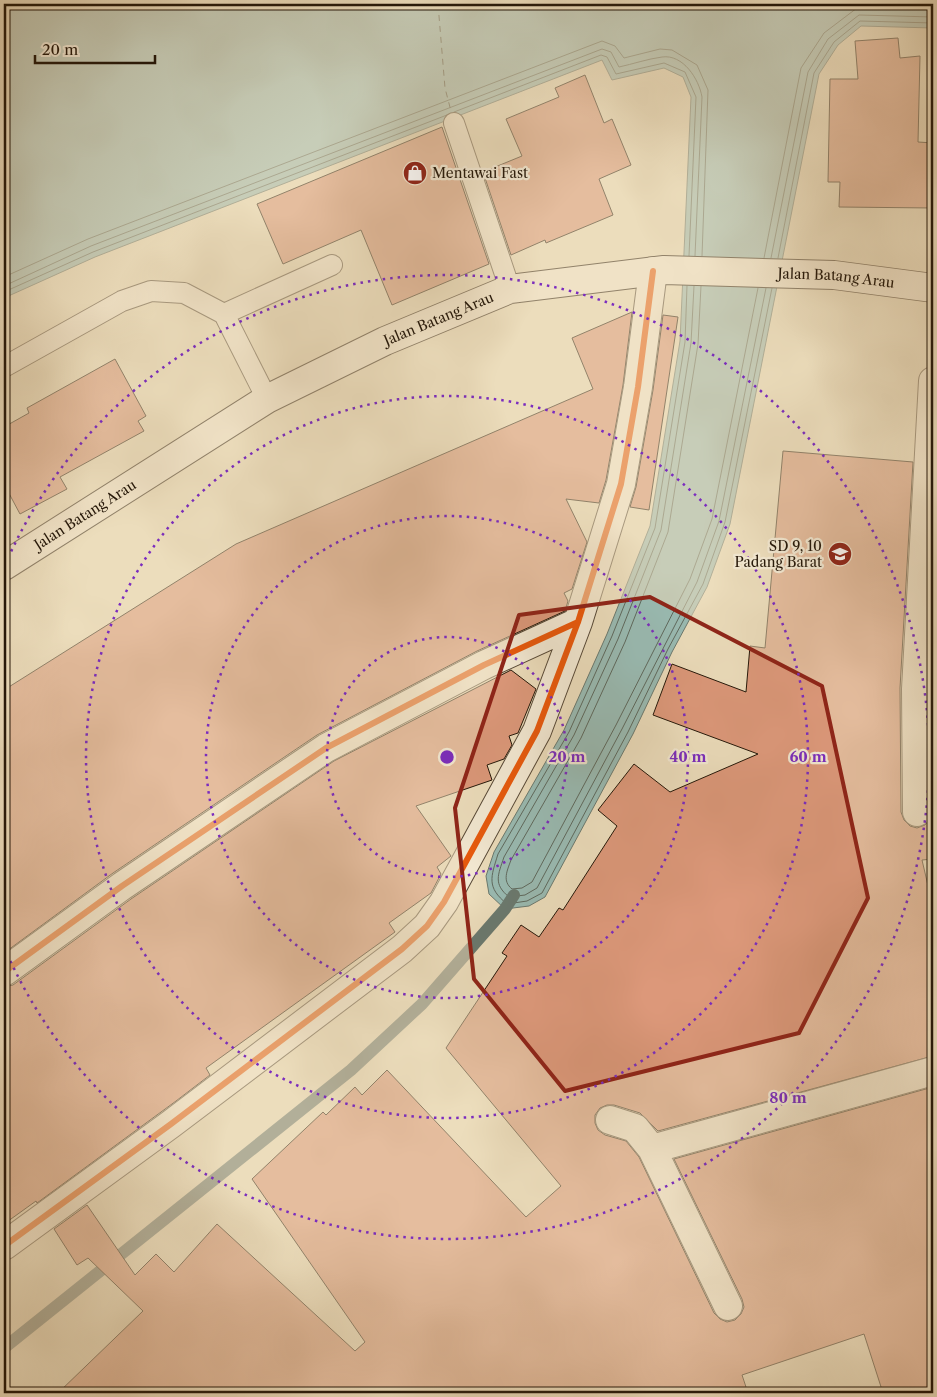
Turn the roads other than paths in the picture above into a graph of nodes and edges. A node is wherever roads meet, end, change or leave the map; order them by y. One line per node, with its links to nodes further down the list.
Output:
1 (454, 123): 5 (lane)
2 (332, 265): 6 (lane)
3 (658, 270): 4 (street, Jalan Batang Arau); 5 (street, Jalan Batang Arau); 11 (street)
4 (933, 288)
5 (510, 290): 9 (street, Jalan Batang Arau)
6 (224, 314): 7 (lane); 9 (lane)
7 (4, 367)
8 (933, 381): 12 (street)
9 (267, 400): 10 (street, Jalan Batang Arau)
10 (4, 566)
11 (578, 622): 13 (street); 17 (street)
12 (917, 812)
13 (4, 972)
14 (933, 1071): 16 (street)
15 (610, 1120): 16 (street)
16 (652, 1149): 18 (street)
17 (4, 1246)
18 (728, 1306)

